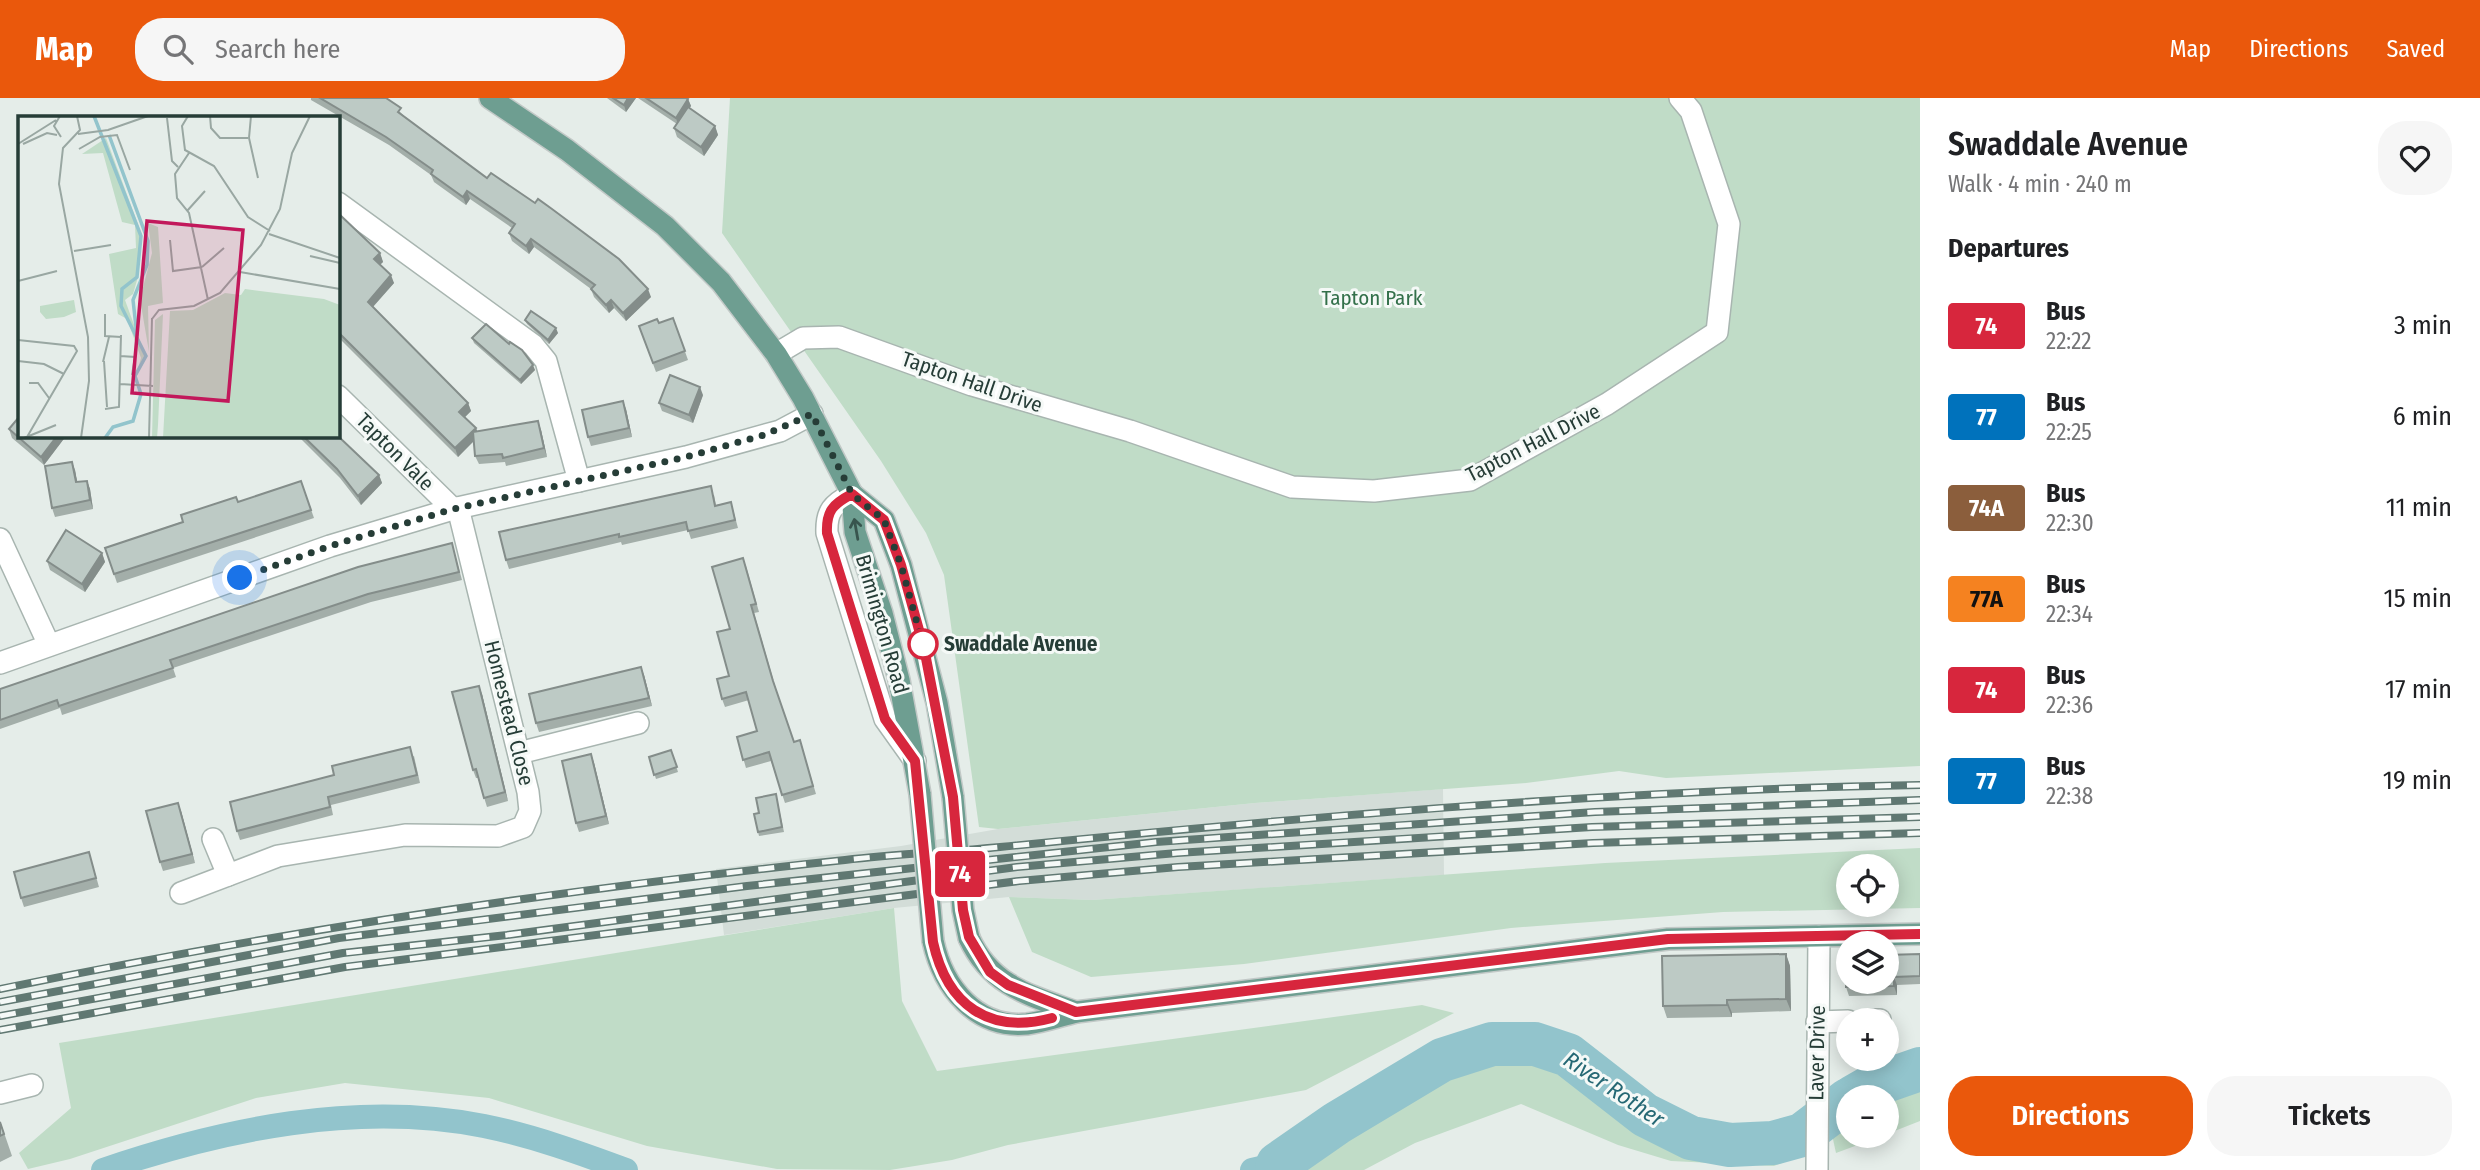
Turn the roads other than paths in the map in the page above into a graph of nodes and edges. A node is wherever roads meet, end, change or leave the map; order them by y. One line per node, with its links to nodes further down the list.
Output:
1 (490, 98): 4 (main road, Brimington Road)
2 (1680, 98): 4 (street, Tapton Hall Drive)
3 (340, 204): 7 (street)
4 (776, 354): 6 (main road, Brimington Road)
5 (340, 398): 9 (street, Tapton Vale)
6 (812, 414): 7 (street); 8 (main road, Brimington Road)
7 (579, 481): 9 (street)
8 (852, 494): 15 (main road, Brimington Road, one-way to 8); 15 (street); 21 (main road, Brimington Road, bridge)
9 (456, 509): 11 (street); 14 (street, Homestead Close)
10 (0, 539): 11 (street)
11 (50, 645): 12 (street)
12 (0, 663)
13 (638, 723): 14 (street)
14 (519, 752): 17 (street, Homestead Close)
15 (915, 761): 21 (main road, Brimington Road, bridge)
16 (213, 839): 17 (street)
17 (228, 876): 18 (street, Homestead Close)
18 (181, 893)
19 (1920, 934): 20 (main road, Brimington Road)
20 (1819, 936): 21 (main road, Brimington Road); 23 (street, Laver Drive)
21 (1076, 1012)
22 (1836, 1021): 23 (street)
23 (1817, 1022): 26 (street, Laver Drive)
24 (32, 1085): 25 (street)
25 (0, 1093)
26 (1817, 1163)

